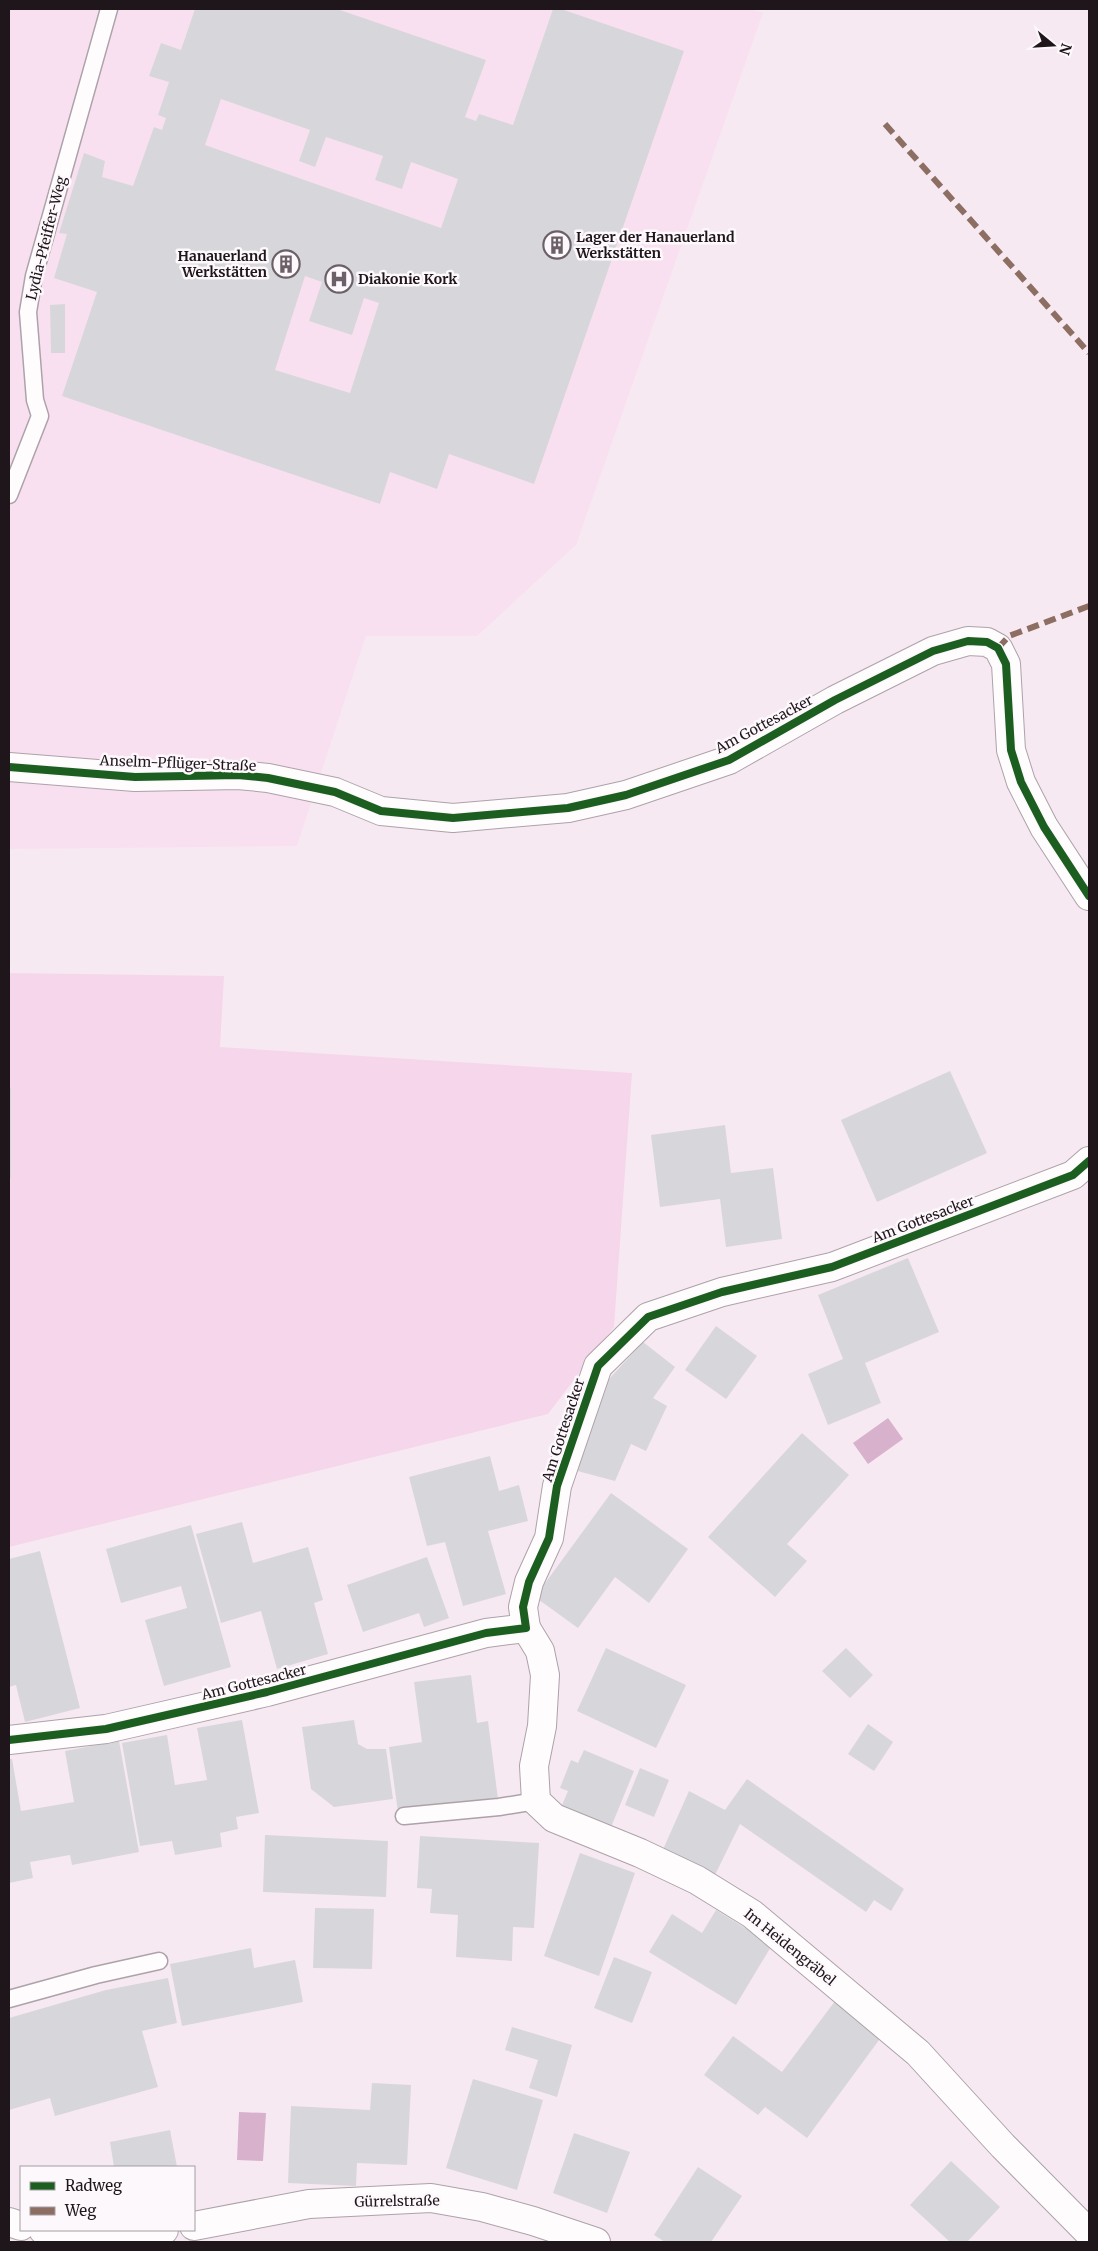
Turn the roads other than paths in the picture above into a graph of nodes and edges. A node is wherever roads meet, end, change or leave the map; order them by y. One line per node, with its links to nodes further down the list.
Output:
1 (109, 9): 2 (lane, Lydia-Pfeiffer-Weg)
2 (9, 495)
3 (18, 767): 4 (street, Anselm-Pflüger-Straße)
4 (268, 778): 5 (street, Am Gottesacker)
5 (1089, 896)
6 (1089, 1161): 7 (street, Am Gottesacker)
7 (526, 1628): 8 (street, Am Gottesacker); 9 (street)
8 (9, 1740)
9 (536, 1800): 10 (lane); 16 (street, Im Heidengräbel)
10 (404, 1816)
11 (159, 1961): 12 (lane)
12 (9, 1999)
13 (195, 2226): 17 (street, Gürrelstraße)
14 (50, 2231): 15 (street)
15 (156, 2231)
16 (1089, 2233)
17 (596, 2242)

